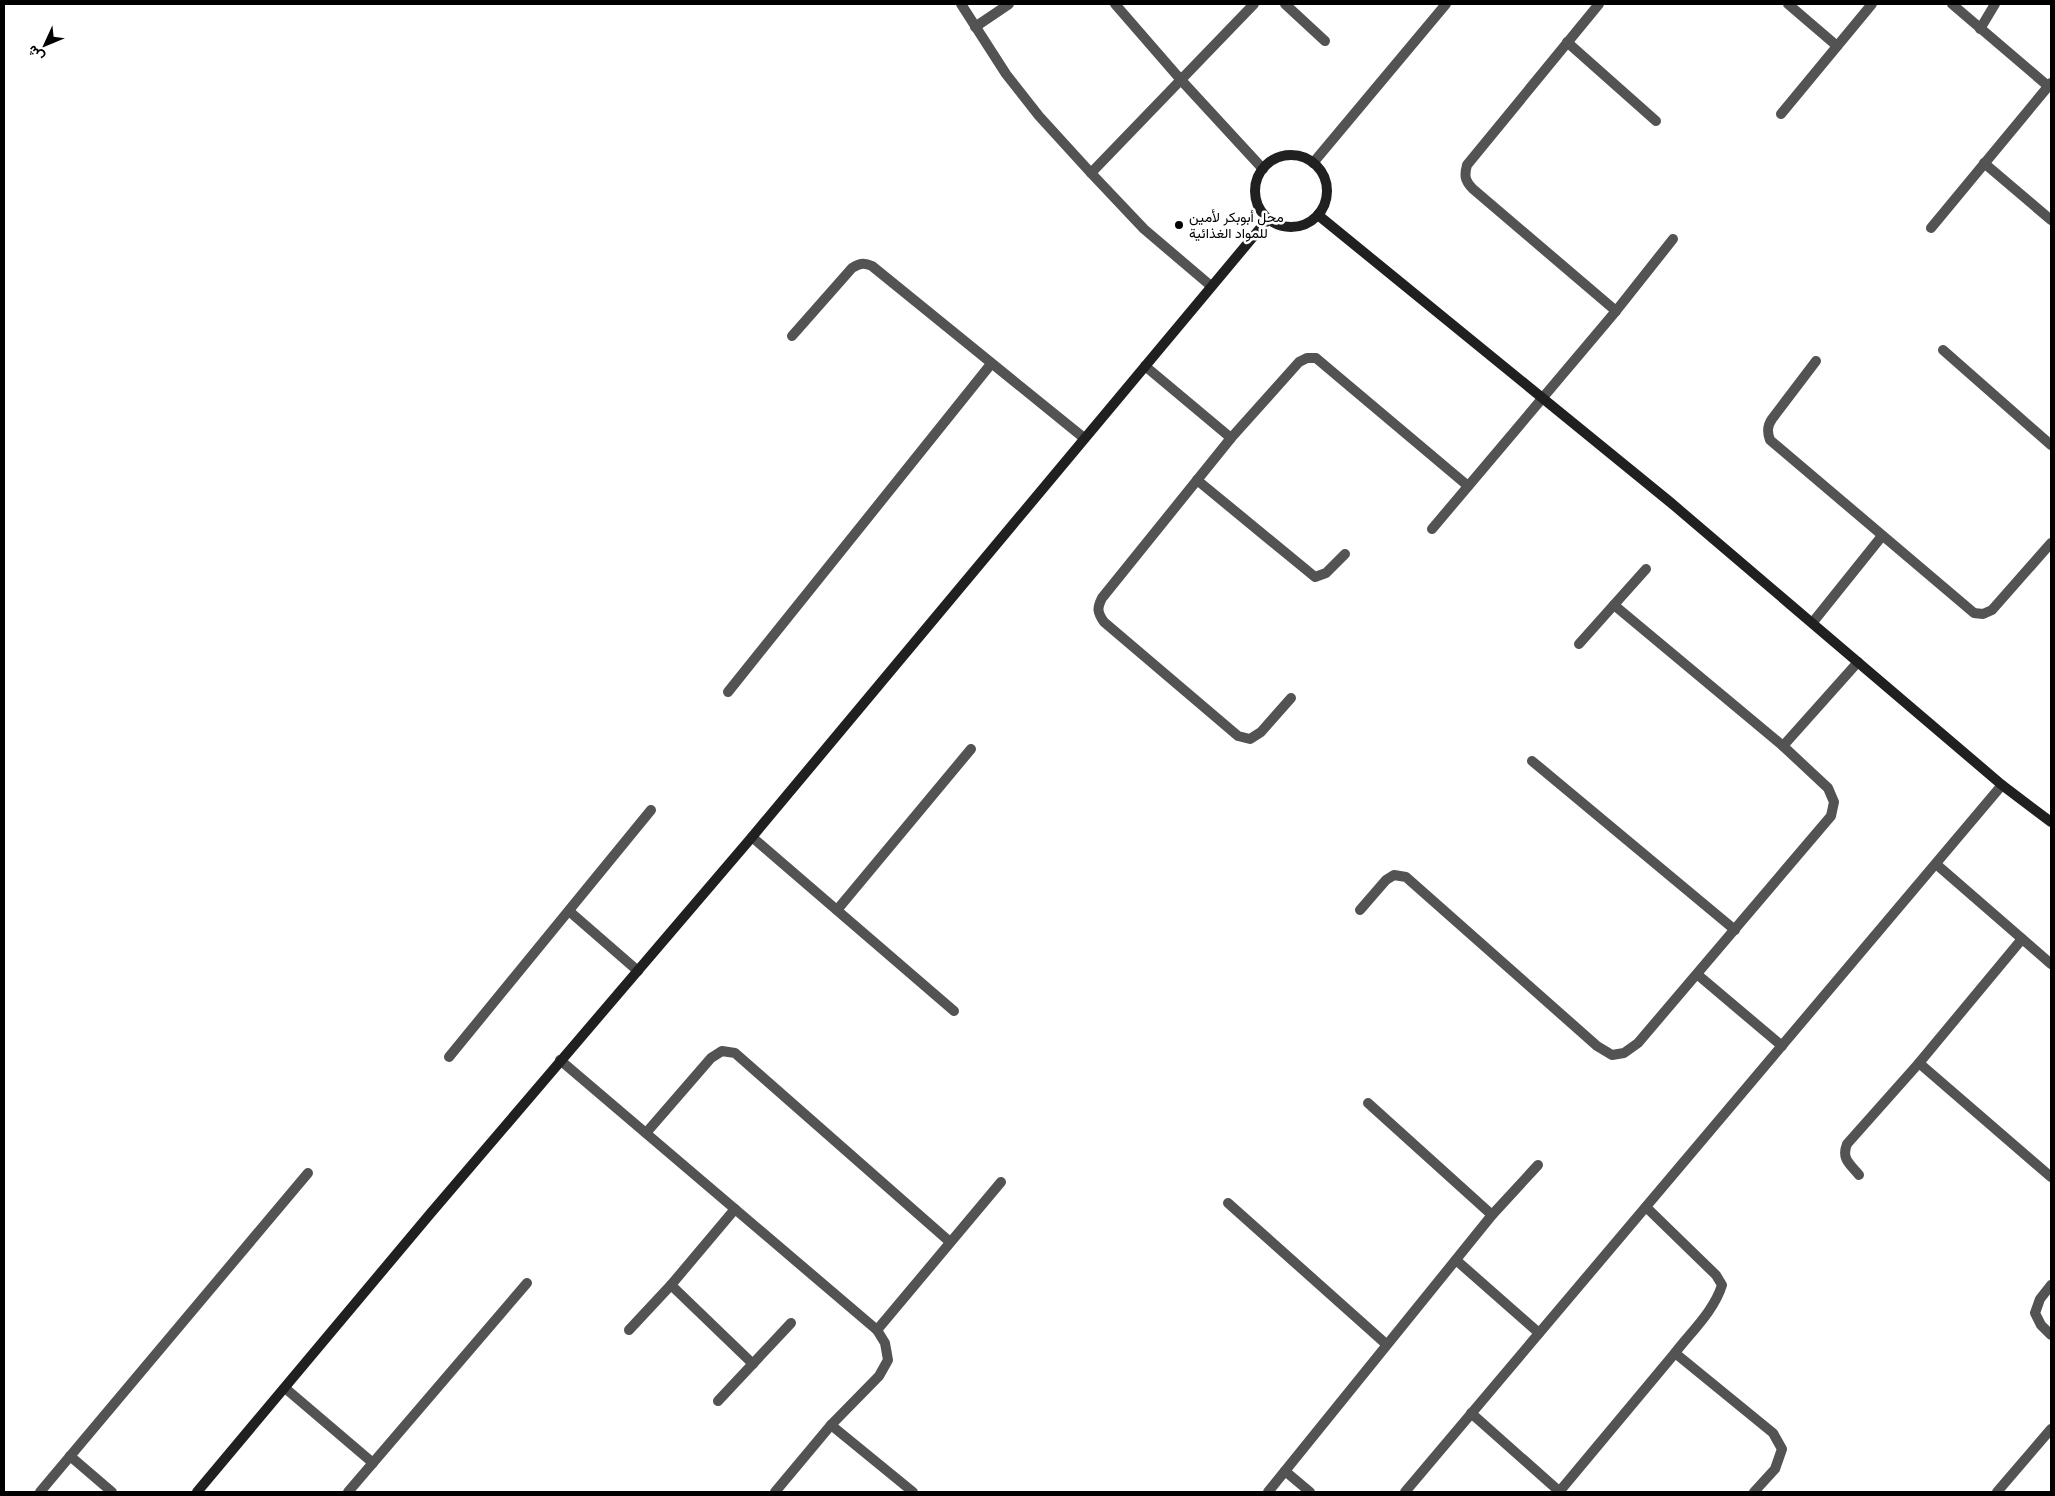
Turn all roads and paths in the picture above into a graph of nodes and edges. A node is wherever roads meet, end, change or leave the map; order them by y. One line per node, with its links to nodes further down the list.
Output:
1 (961, 4): 12 (street)
2 (1009, 4): 12 (street)
3 (1115, 4): 17 (street)
4 (1254, 4): 17 (street)
5 (1285, 4): 14 (street)
6 (1446, 4): 21 (street)
7 (1599, 4): 15 (street)
8 (1788, 4): 16 (street)
9 (1872, 4): 16 (street)
10 (1952, 4): 13 (street)
11 (1994, 4): 13 (street)
12 (975, 27): 24 (street)
13 (1980, 28): 18 (street)
14 (1326, 41)
15 (1567, 42): 20 (street); 31 (street)
16 (1837, 46): 19 (street)
17 (1181, 80): 23 (street); 24 (street)
18 (2050, 84): 22 (street)
19 (1781, 114)
20 (1656, 122)
21 (1313, 163): 23 (main road); 25 (main road)
22 (1984, 163): 27 (street); 28 (street)
23 (1263, 169): 26 (main road)
24 (1091, 174): 30 (street)
25 (1318, 215): 26 (main road); 37 (main road)
26 (1268, 218): 30 (main road)
27 (2051, 220)
28 (1931, 228)
29 (1673, 239): 31 (street)
30 (1211, 286): 36 (main road)
31 (1616, 311): 37 (street)
32 (792, 336): 35 (street)
33 (1942, 350): 40 (street)
34 (1816, 362): 44 (street)
35 (991, 364): 38 (street); 52 (street)
36 (1144, 366): 38 (main road); 39 (street)
37 (1542, 397): 42 (street); 49 (main road)
38 (1084, 438): 60 (main road)
39 (1231, 438): 41 (street); 42 (street)
40 (2051, 445)
41 (1197, 480): 46 (street); 53 (street)
42 (1468, 486): 43 (street)
43 (1432, 529)
44 (1882, 536): 45 (street); 49 (street)
45 (2051, 543)
46 (1344, 554)
47 (1646, 569): 48 (street)
48 (1614, 605): 50 (street); 54 (street)
49 (1813, 622): 51 (main road)
50 (1579, 644)
51 (1858, 662): 54 (street); 57 (main road)
52 (728, 692)
53 (1292, 698)
54 (1783, 746): 65 (street)
55 (970, 749): 62 (street)
56 (1532, 761): 65 (street)
57 (2002, 785): 59 (main road); 61 (street)
58 (651, 810): 64 (street)
59 (2050, 820)
60 (752, 837): 62 (street); 68 (main road)
61 (1936, 864): 66 (street); 71 (street)
62 (837, 910): 70 (street)
63 (1360, 910): 69 (street)
64 (569, 911): 68 (street); 72 (street)
65 (1735, 930): 69 (street)
66 (2022, 939): 67 (street); 74 (street)
67 (2051, 964)
68 (638, 971): 73 (main road)
69 (1698, 975): 71 (street)
70 (954, 1011)
71 (1782, 1046): 83 (street)
72 (449, 1057)
73 (560, 1060): 76 (street); 99 (main road)
74 (1919, 1063): 79 (street); 80 (street)
75 (1368, 1103): 85 (street)
76 (646, 1133): 84 (street); 86 (street)
77 (1538, 1165): 85 (street)
78 (308, 1173): 104 (street)
79 (1859, 1175)
80 (2051, 1177)
81 (1001, 1182): 86 (street)
82 (1228, 1203): 96 (street)
83 (1646, 1207): 94 (street); 97 (street)
84 (735, 1209): 89 (street); 93 (street)
85 (1492, 1215): 87 (street)
86 (950, 1242): 93 (street)
87 (1456, 1260): 94 (street); 96 (street)
88 (528, 1283): 105 (street)
89 (671, 1285): 92 (street); 98 (street)
90 (2051, 1286): 95 (street)
91 (791, 1322): 98 (street)
92 (629, 1330)
93 (877, 1330): 102 (street)
94 (1539, 1333): 101 (street)
95 (2051, 1335)
96 (1386, 1344): 106 (street)
97 (1675, 1353): 116 (street); 117 (street)
98 (753, 1364): 100 (street)
99 (284, 1388): 105 (street); 109 (main road)
100 (718, 1401)
101 (1471, 1414): 115 (street); 116 (street)
102 (831, 1425): 111 (street); 112 (street)
103 (2051, 1429): 118 (street)
104 (70, 1456): 107 (street); 108 (street)
105 (373, 1463): 110 (street)
106 (1286, 1471): 113 (street); 114 (street)
107 (40, 1492)
108 (112, 1492)
109 (197, 1492)
110 (348, 1492)
111 (775, 1492)
112 (913, 1492)
113 (1268, 1492)
114 (1310, 1492)
115 (1405, 1492)
116 (1559, 1492)
117 (1754, 1492)
118 (1997, 1492)

